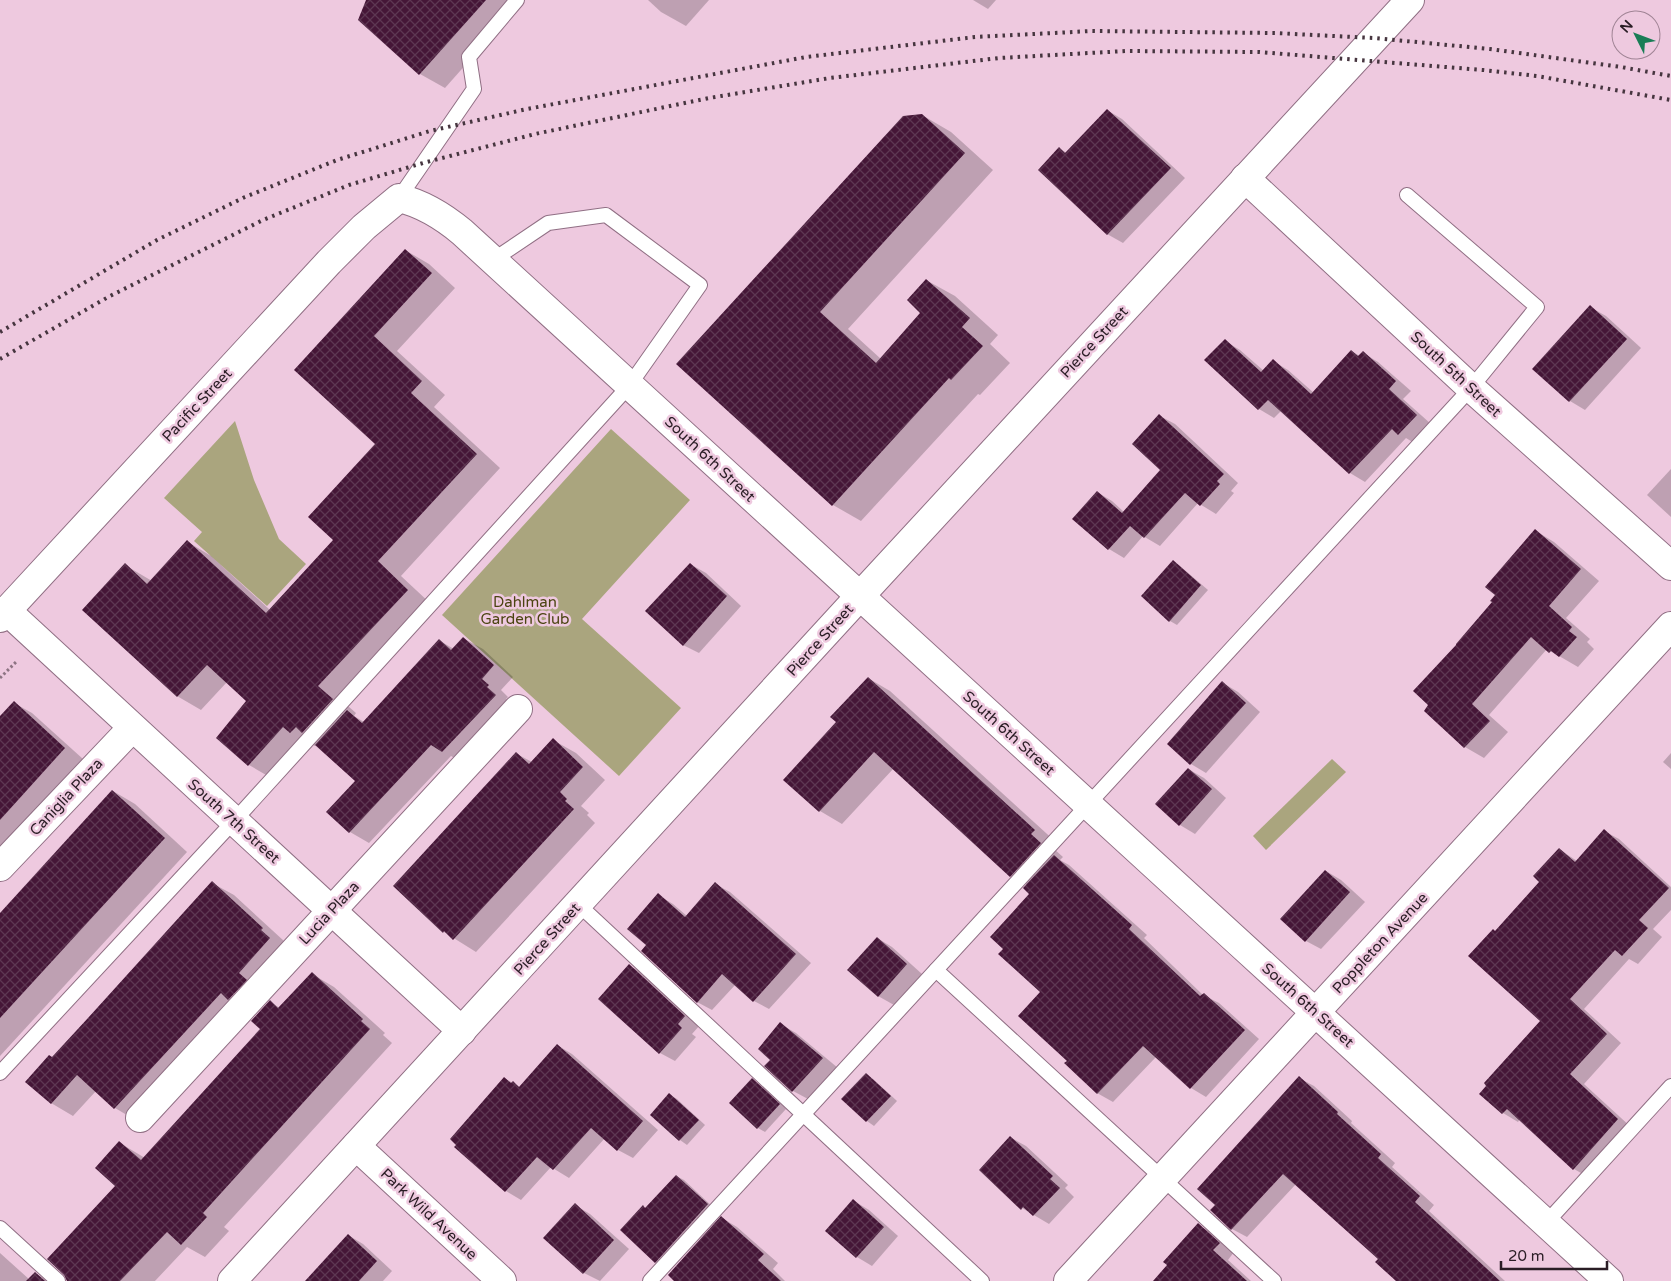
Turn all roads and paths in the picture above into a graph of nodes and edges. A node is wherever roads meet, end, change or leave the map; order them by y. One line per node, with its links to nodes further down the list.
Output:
1 (517, 0): 5 (lane)
2 (1410, 0): 3 (street, Pierce Street)
3 (1245, 178): 8 (street, South 5th Street); 10 (street, Pierce Street)
4 (1407, 195): 8 (lane)
5 (399, 198): 6 (street, South 6th Street); 11 (street, Pacific Street)
6 (493, 260): 7 (street, South 6th Street); 7 (lane)
7 (630, 386): 10 (street, South 6th Street); 16 (lane)
8 (1471, 388): 9 (street, South 5th Street); 15 (lane)
9 (1671, 566)
10 (859, 597): 15 (street, South 6th Street); 18 (street, Pierce Street)
11 (2, 610): 14 (street, South 7th Street)
12 (1671, 626): 21 (street, Poppleton Avenue)
13 (518, 709): 19 (street, Lucia Plaza)
14 (132, 728): 16 (street, South 7th Street); 17 (street, Caniglia Plaza)
15 (1088, 805): 20 (lane); 21 (street, South 6th Street)
16 (234, 821): 19 (street, South 7th Street); 23 (lane)
17 (0, 867)
18 (578, 904): 22 (street, Pierce Street); 25 (lane)
19 (332, 910): 22 (street, South 7th Street); 26 (street, Lucia Plaza)
20 (936, 970): 25 (lane); 28 (lane)
21 (1317, 1012): 28 (street, Poppleton Avenue); 29 (street, South 6th Street)
22 (462, 1031): 27 (street, Pierce Street)
23 (0, 1073)
24 (1671, 1086): 29 (lane)
25 (803, 1114): 34 (lane); 35 (lane)
26 (140, 1118)
27 (356, 1146): 32 (street, Pierce Street); 33 (street, Park Wild Avenue)
28 (1162, 1179): 36 (street, Poppleton Avenue); 37 (lane)
29 (1546, 1223): 38 (street, South 6th Street)
30 (0, 1228): 31 (lane)
31 (58, 1281)
32 (232, 1281)
33 (502, 1281)
34 (650, 1281)
35 (982, 1281)
36 (1068, 1281)
37 (1274, 1281)
38 (1609, 1281)

